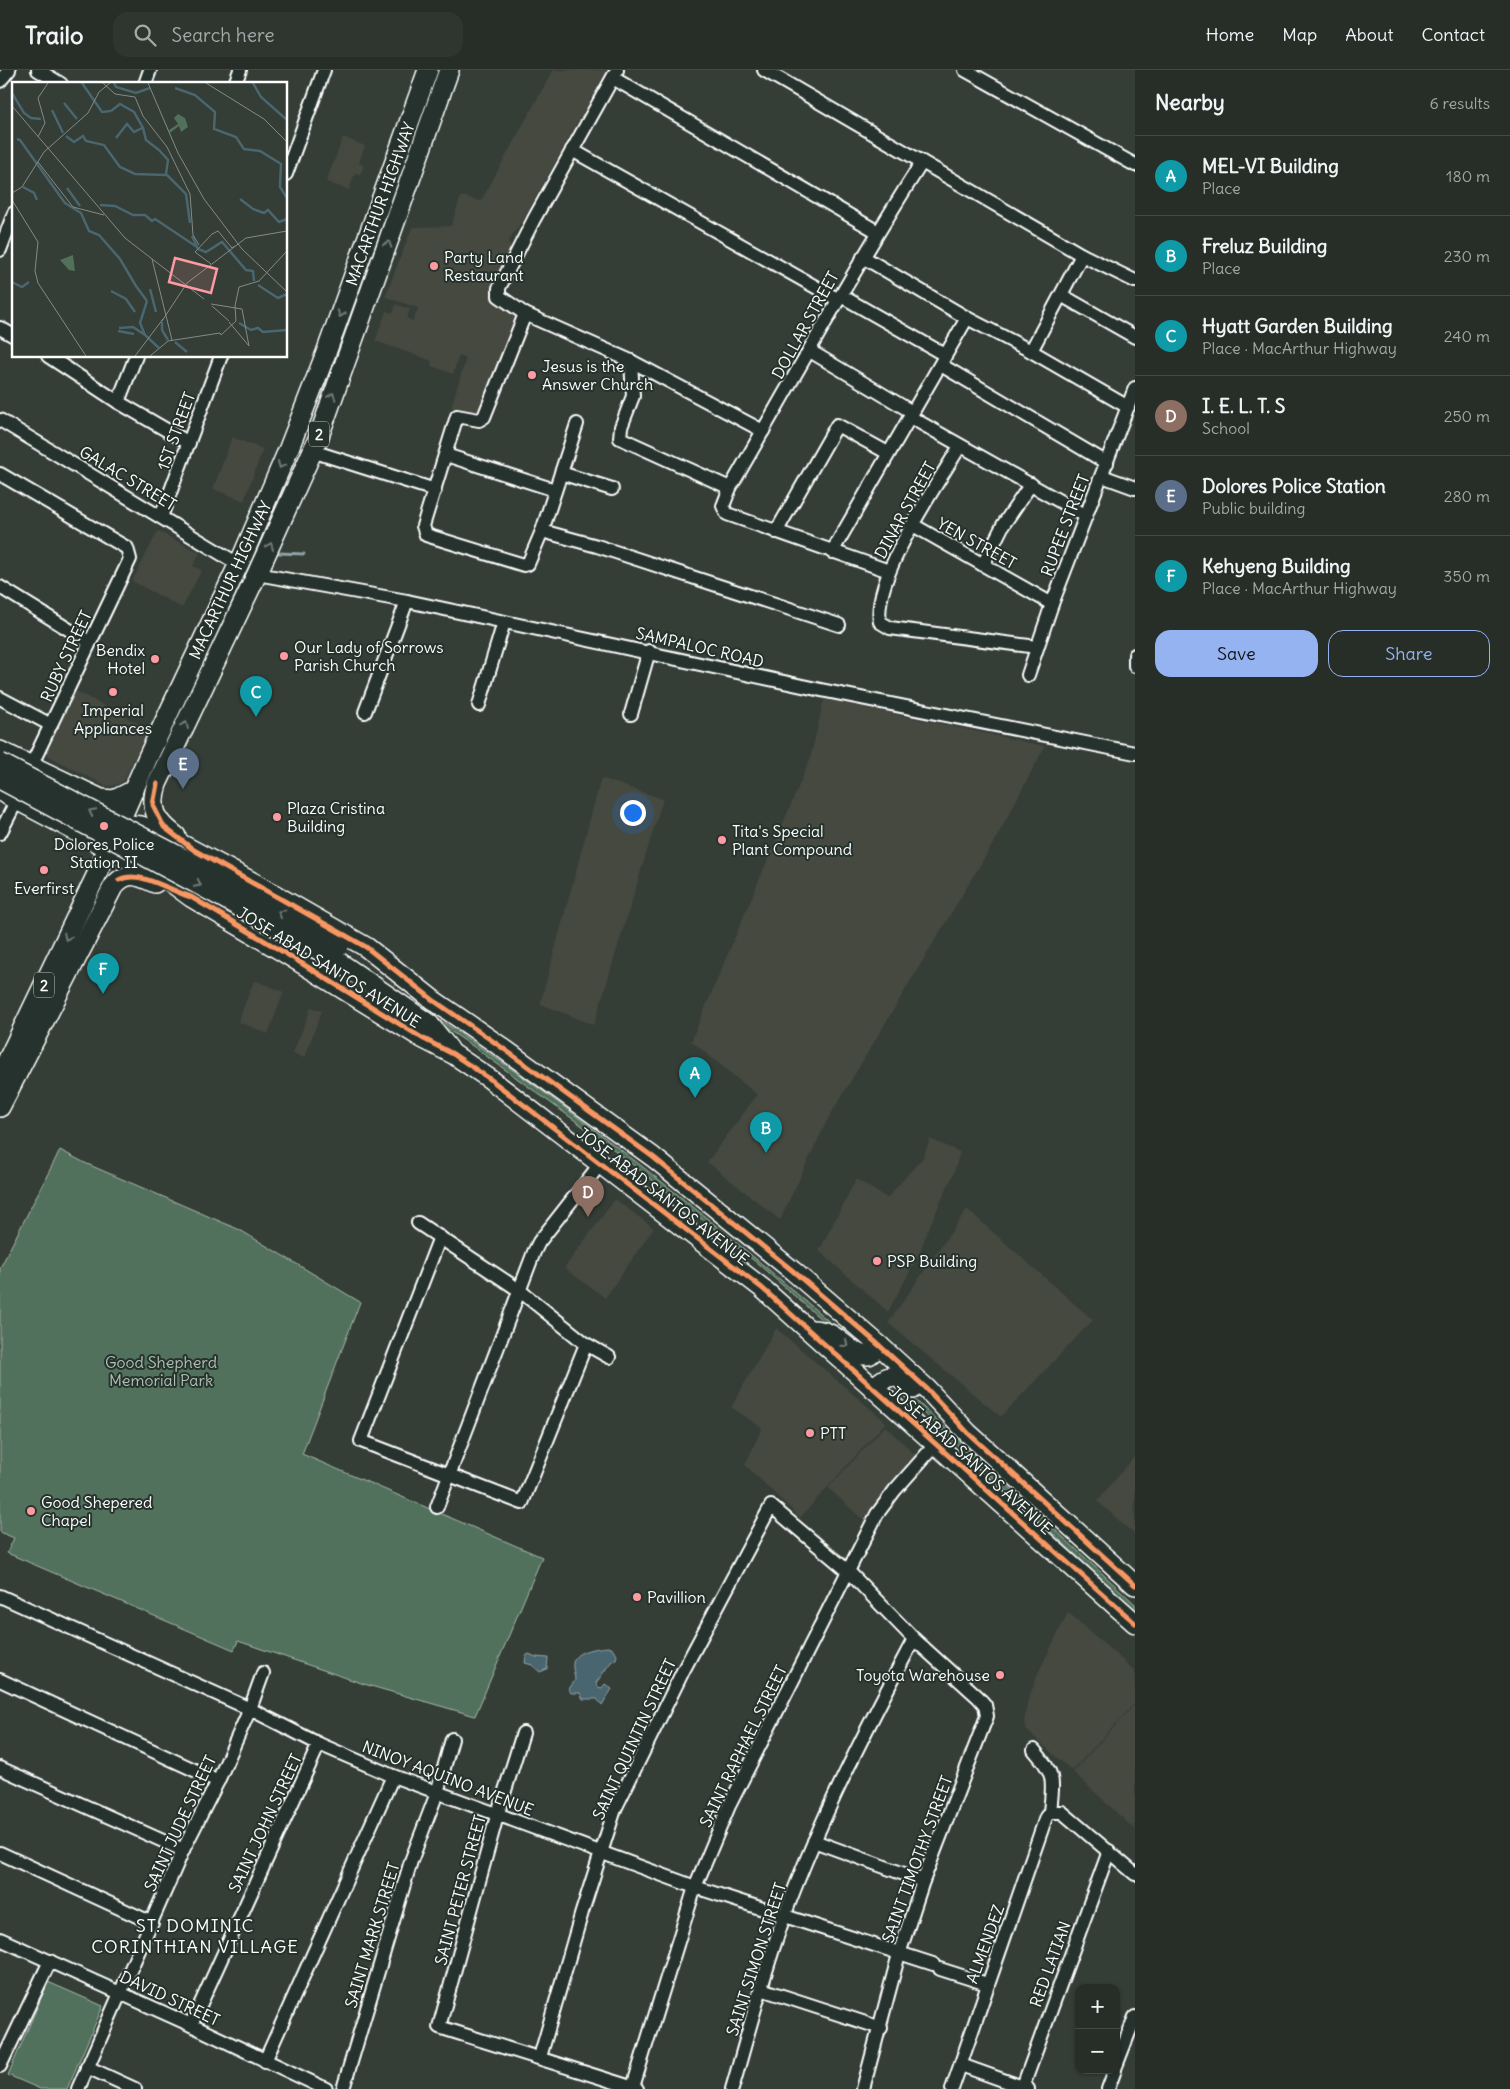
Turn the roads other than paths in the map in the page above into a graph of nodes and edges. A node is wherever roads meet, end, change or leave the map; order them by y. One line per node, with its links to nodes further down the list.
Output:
1 (9, 70): 11 (street)
2 (38, 70): 12 (street)
3 (150, 70): 13 (street)
4 (240, 70): 14 (street)
5 (324, 70): 18 (street)
6 (428, 70): 67 (highway, MACARTHUR HIGHWAY / 2, one-way to 67)
7 (450, 70): 48 (highway, MACARTHUR HIGHWAY / 2, one-way to 7)
8 (764, 70): 16 (street)
9 (965, 70): 17 (street)
10 (615, 74): 15 (street); 20 (street)
11 (0, 81)
12 (58, 82)
13 (146, 82)
14 (236, 82)
15 (572, 150): 26 (street); 27 (street)
16 (922, 162): 20 (street, DOLLAR STREET); 22 (street)
17 (1135, 165)
18 (288, 169)
19 (12, 217): 21 (street)
20 (878, 232): 23 (street, DOLLAR STREET)
21 (0, 250)
22 (1082, 255): 24 (street); 25 (street)
23 (863, 257): 26 (street, DOLLAR STREET); 28 (street)
24 (1135, 282)
25 (1061, 295): 31 (street); 32 (street)
26 (837, 299): 33 (street, DOLLAR STREET); 37 (street)
27 (525, 314): 38 (street); 50 (street)
28 (967, 318): 32 (street); 37 (street)
29 (0, 328): 30 (street)
30 (12, 335)
31 (1135, 337)
32 (1031, 350): 41 (street)
33 (810, 351): 42 (street); 45 (street, DOLLAR STREET)
34 (51, 358): 40 (street)
35 (135, 358): 40 (street)
36 (220, 358): 46 (street, 1ST STREET)
37 (943, 360): 42 (street); 51 (street)
38 (631, 361): 45 (street); 56 (street)
39 (1135, 388): 41 (street, RUPEE STREET)
40 (118, 402): 46 (street)
41 (1128, 407): 51 (street, RUPEE STREET)
42 (911, 415): 47 (street); 49 (street)
43 (0, 420): 62 (street, GALAC STREET)
44 (577, 424): 52 (street)
45 (763, 431): 56 (street, DOLLAR STREET)
46 (189, 443): 62 (street, 1ST STREET)
47 (960, 446): 55 (street); 63 (street, DINAR STREET)
48 (312, 452): 59 (street); 70 (highway, MACARTHUR HIGHWAY / 2, one-way to 48)
49 (888, 453): 65 (street); 66 (street)
50 (446, 455): 59 (street); 60 (street)
51 (1107, 463): 54 (street, RUPEE STREET)
52 (561, 473): 58 (street); 60 (street)
53 (0, 474): 76 (street, RUBY STREET)
54 (1102, 476): 57 (street); 61 (street, RUPEE STREET)
55 (1031, 484): 61 (street); 68 (street)
56 (730, 488): 65 (street, DOLLAR STREET)
57 (1135, 488)
58 (612, 489)
59 (435, 490): 64 (street)
60 (555, 490): 64 (street)
61 (1086, 516): 73 (street, RUPEE STREET)
62 (161, 517): 67 (street, GALAC STREET)
63 (913, 525): 68 (street, YEN STREET); 69 (street, DINAR STREET)
64 (542, 531): 75 (street)
65 (776, 532): 66 (street)
66 (832, 552): 69 (street)
67 (234, 562): 92 (highway, MACARTHUR HIGHWAY / 2)
68 (984, 565): 73 (street, YEN STREET)
69 (889, 571): 77 (street, DINAR STREET)
70 (257, 574): 72 (street, SAMPALOC ROAD); 95 (highway, MACARTHUR HIGHWAY / 2, one-way to 70)
71 (0, 587): 76 (street)
72 (407, 601): 74 (street, SAMPALOC ROAD); 84 (street)
73 (1052, 604): 77 (street, RUPEE STREET)
74 (504, 622): 78 (street, SAMPALOC ROAD); 83 (street)
75 (839, 625)
76 (89, 642): 86 (street, RUBY STREET)
77 (1037, 647): 81 (street, RUPEE STREET)
78 (649, 652): 85 (street); 88 (street, SAMPALOC ROAD)
79 (1135, 655): 80 (street)
80 (1135, 666)
81 (1028, 674)
82 (0, 698): 86 (street)
83 (479, 705)
84 (365, 712)
85 (631, 714)
86 (51, 725): 90 (street, RUBY STREET)
87 (0, 751): 90 (highway)
88 (1135, 753)
89 (0, 763): 103 (highway, one-way to 89, bridge)
90 (33, 767): 92 (highway); 94 (highway)
91 (0, 779): 103 (highway, one-way to 103, bridge)
92 (134, 790): 96 (highway, MACARTHUR HIGHWAY / 2)
93 (0, 791): 94 (highway, JOSE ABAD SANTOS AVENUE)
94 (17, 800): 97 (street); 99 (highway, JOSE ABAD SANTOS AVENUE)
95 (153, 805): 100 (highway, JOSE ABAD SANTOS AVENUE / 2)
96 (116, 830): 98 (highway, JOSE ABAD SANTOS AVENUE); 99 (highway, MACARTHUR HIGHWAY / 2)
97 (0, 833)
98 (160, 833): 100 (highway, JOSE ABAD SANTOS AVENUE); 101 (highway)
99 (108, 848): 101 (highway, JOSE ABAD SANTOS AVENUE); 106 (highway, MACARTHUR HIGHWAY / 2, one-way to 106)
100 (194, 850): 104 (highway, JOSE ABAD SANTOS AVENUE)
101 (146, 868): 102 (highway, JOSE ABAD SANTOS AVENUE)
102 (191, 897): 105 (highway, JOSE ABAD SANTOS AVENUE); 107 (highway, JOSE ABAD SANTOS AVENUE / 2)
103 (336, 952): 104 (highway); 105 (highway)
104 (433, 1000): 114 (highway, JOSE ABAD SANTOS AVENUE)
105 (453, 1054): 108 (highway, JOSE ABAD SANTOS AVENUE)
106 (0, 1076)
107 (0, 1107)
108 (601, 1163): 111 (street); 112 (highway, JOSE ABAD SANTOS AVENUE)
109 (418, 1223): 110 (street)
110 (440, 1237): 111 (street); 119 (street)
111 (519, 1290): 113 (street); 119 (street)
112 (808, 1330): 114 (highway, one-way to 114); 116 (highway, JOSE ABAD SANTOS AVENUE)
113 (586, 1344): 115 (street); 119 (street)
114 (880, 1346): 117 (highway, JOSE ABAD SANTOS AVENUE)
115 (609, 1357)
116 (873, 1388): 117 (highway); 118 (highway, JOSE ABAD SANTOS AVENUE)
117 (926, 1388): 122 (highway, JOSE ABAD SANTOS AVENUE)
118 (935, 1445): 121 (street, SAINT RAPHAEL STREET); 124 (highway, JOSE ABAD SANTOS AVENUE)
119 (449, 1474): 120 (street)
120 (438, 1507)
121 (848, 1571): 125 (street); 143 (street, SAINT QUINTIN STREET); 146 (street, SAINT RAPHAEL STREET)
122 (1135, 1584)
123 (0, 1596): 128 (street, NINOY AQUINO AVENUE)
124 (1135, 1623)
125 (914, 1639): 139 (street, SAINT SIMON STREET); 145 (street, SAINT TIMOTHY STREET)
126 (263, 1673): 128 (street, SAINT JUDE STREET)
127 (0, 1680): 135 (street)
128 (250, 1709): 131 (street, NINOY AQUINO AVENUE); 135 (street, SAINT JUDE STREET)
129 (523, 1733): 138 (street, SAINT PETER STREET)
130 (452, 1739): 136 (street, SAINT MARK STREET)
131 (319, 1744): 134 (street, NINOY AQUINO AVENUE); 156 (street, SAINT JOHN STREET)
132 (1034, 1750): 137 (street)
133 (0, 1768): 140 (street)
134 (393, 1776): 136 (street, NINOY AQUINO AVENUE); 160 (street)
135 (218, 1781): 140 (street, SAINT JUDE STREET)
136 (436, 1793): 138 (street, NINOY AQUINO AVENUE); 170 (street, SAINT MARK STREET)
137 (1050, 1812): 141 (street); 152 (street, ALMENDEZ)
138 (497, 1816): 143 (street, NINOY AQUINO AVENUE); 159 (street, SAINT PETER STREET)
139 (814, 1841): 145 (street); 147 (street, SAINT SIMON STREET)
140 (183, 1850): 148 (street, SAINT JUDE STREET)
141 (1109, 1850): 144 (street); 166 (street, RED LATIAN)
142 (0, 1853): 148 (street)
143 (602, 1853): 146 (street, NINOY AQUINO AVENUE); 159 (street, SAINT QUINTIN STREET)
144 (1135, 1874)
145 (923, 1881): 150 (street, SAINT TIMOTHY STREET)
146 (695, 1886): 147 (street, NINOY AQUINO AVENUE); 165 (street, SAINT RAPHAEL STREET)
147 (784, 1915): 150 (street, NINOY AQUINO AVENUE); 153 (street, SAINT SIMON STREET)
148 (152, 1923): 154 (street, SAINT JUDE STREET)
149 (0, 1939): 151 (street, DAVID STREET)
150 (899, 1954): 152 (street, NINOY AQUINO AVENUE); 157 (street, SAINT TIMOTHY STREET)
151 (50, 1961): 154 (street, DAVID STREET); 162 (street)
152 (987, 1984): 161 (street, ALMENDEZ)
153 (761, 1989): 157 (street); 171 (street, SAINT SIMON STREET)
154 (120, 1993): 156 (street, DAVID STREET); 163 (street, SAINT JUDE STREET)
155 (1135, 2017): 158 (street)
156 (191, 2025): 160 (street, DAVID STREET)
157 (880, 2028): 172 (street, SAINT TIMOTHY STREET)
158 (1120, 2056)
159 (540, 2057): 165 (street)
160 (265, 2061): 169 (street, DAVID STREET)
161 (961, 2065): 166 (street); 173 (street, ALMENDEZ)
162 (0, 2066)
163 (87, 2067): 167 (street, SAINT JUDE STREET); 168 (street)
164 (1114, 2074): 174 (street)
165 (635, 2088)
166 (1024, 2088)
167 (78, 2089)
168 (135, 2089)
169 (326, 2089)
170 (343, 2089)
171 (732, 2089)
172 (863, 2089)
173 (952, 2089)
174 (1108, 2089)

